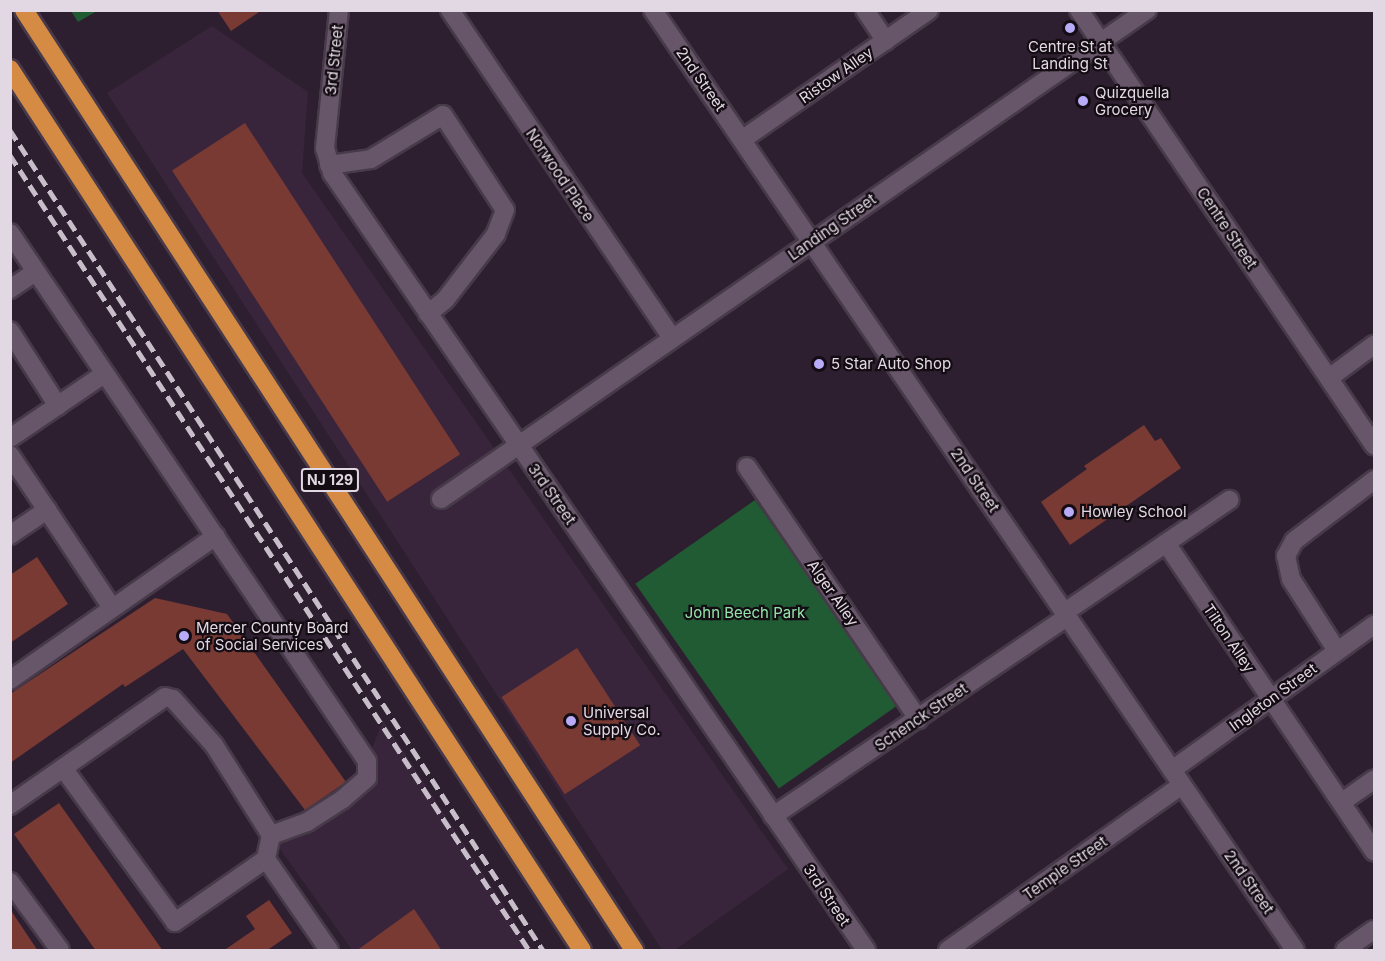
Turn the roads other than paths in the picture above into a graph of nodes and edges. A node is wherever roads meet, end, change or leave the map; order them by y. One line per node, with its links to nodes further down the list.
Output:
1 (24, 10): 59 (highway, NJ 129)
2 (339, 10): 13 (street, 3rd Street)
3 (450, 10): 20 (street, Norwood Place)
4 (653, 10): 12 (street, 2nd Street)
5 (865, 10): 9 (street)
6 (929, 10): 9 (street, Ristow Alley)
7 (1079, 10): 10 (street, Centre Street)
8 (1147, 10): 10 (street, Landing Street)
9 (886, 41): 12 (street, Ristow Alley)
10 (1101, 42): 15 (street, Landing Street); 23 (street, Centre Street)
11 (10, 69): 58 (highway, NJ 129)
12 (743, 139): 15 (street, 2nd Street)
13 (329, 165): 18 (street, 3rd Street); 18 (street)
14 (10, 233): 16 (street)
15 (811, 241): 20 (street, Landing Street); 38 (street, 2nd Street)
16 (35, 272): 17 (street); 22 (street)
17 (10, 289)
18 (428, 314): 27 (street, 3rd Street)
19 (10, 331): 24 (street)
20 (672, 338): 27 (street, Landing Street)
21 (1374, 345): 23 (street)
22 (104, 374): 24 (street); 35 (street)
23 (1329, 378): 26 (street, Centre Street)
24 (58, 406): 25 (street)
25 (10, 438)
26 (1374, 445)
27 (518, 446): 31 (street, Landing Street); 50 (street, 3rd Street)
28 (10, 455): 33 (street)
29 (747, 466): 43 (street, Alger Alley)
30 (1374, 480): 40 (street)
31 (441, 499)
32 (1228, 500): 36 (street, Schenck Street)
33 (47, 510): 34 (street); 37 (street)
34 (10, 535)
35 (216, 536): 37 (street); 51 (street)
36 (1166, 543): 38 (street, Schenck Street); 42 (street, Tilton Alley)
37 (112, 608): 41 (street)
38 (1066, 614): 43 (street, Schenck Street); 45 (street, 2nd Street)
39 (1374, 625): 40 (street, Ingleton Street)
40 (1337, 651): 42 (street, Ingleton Street)
41 (10, 680)
42 (1270, 699): 45 (street, Ingleton Street); 48 (street, Tilton Alley)
43 (918, 719): 50 (street, Schenck Street)
44 (63, 768): 49 (street); 51 (street); 53 (street)
45 (1172, 770): 47 (street, 2nd Street)
46 (1374, 780): 48 (street)
47 (1182, 785): 61 (street, Temple Street); 62 (street, 2nd Street)
48 (1342, 802): 52 (street, Tilton Alley)
49 (10, 805)
50 (773, 816): 60 (street, 3rd Street)
51 (271, 835): 53 (street)
52 (1374, 851)
53 (266, 859): 57 (street)
54 (10, 882): 56 (street)
55 (1374, 930): 63 (street)
56 (60, 951)
57 (328, 951)
58 (582, 951)
59 (634, 951)
60 (866, 951)
61 (948, 951)
62 (1295, 951)
63 (1345, 951)

